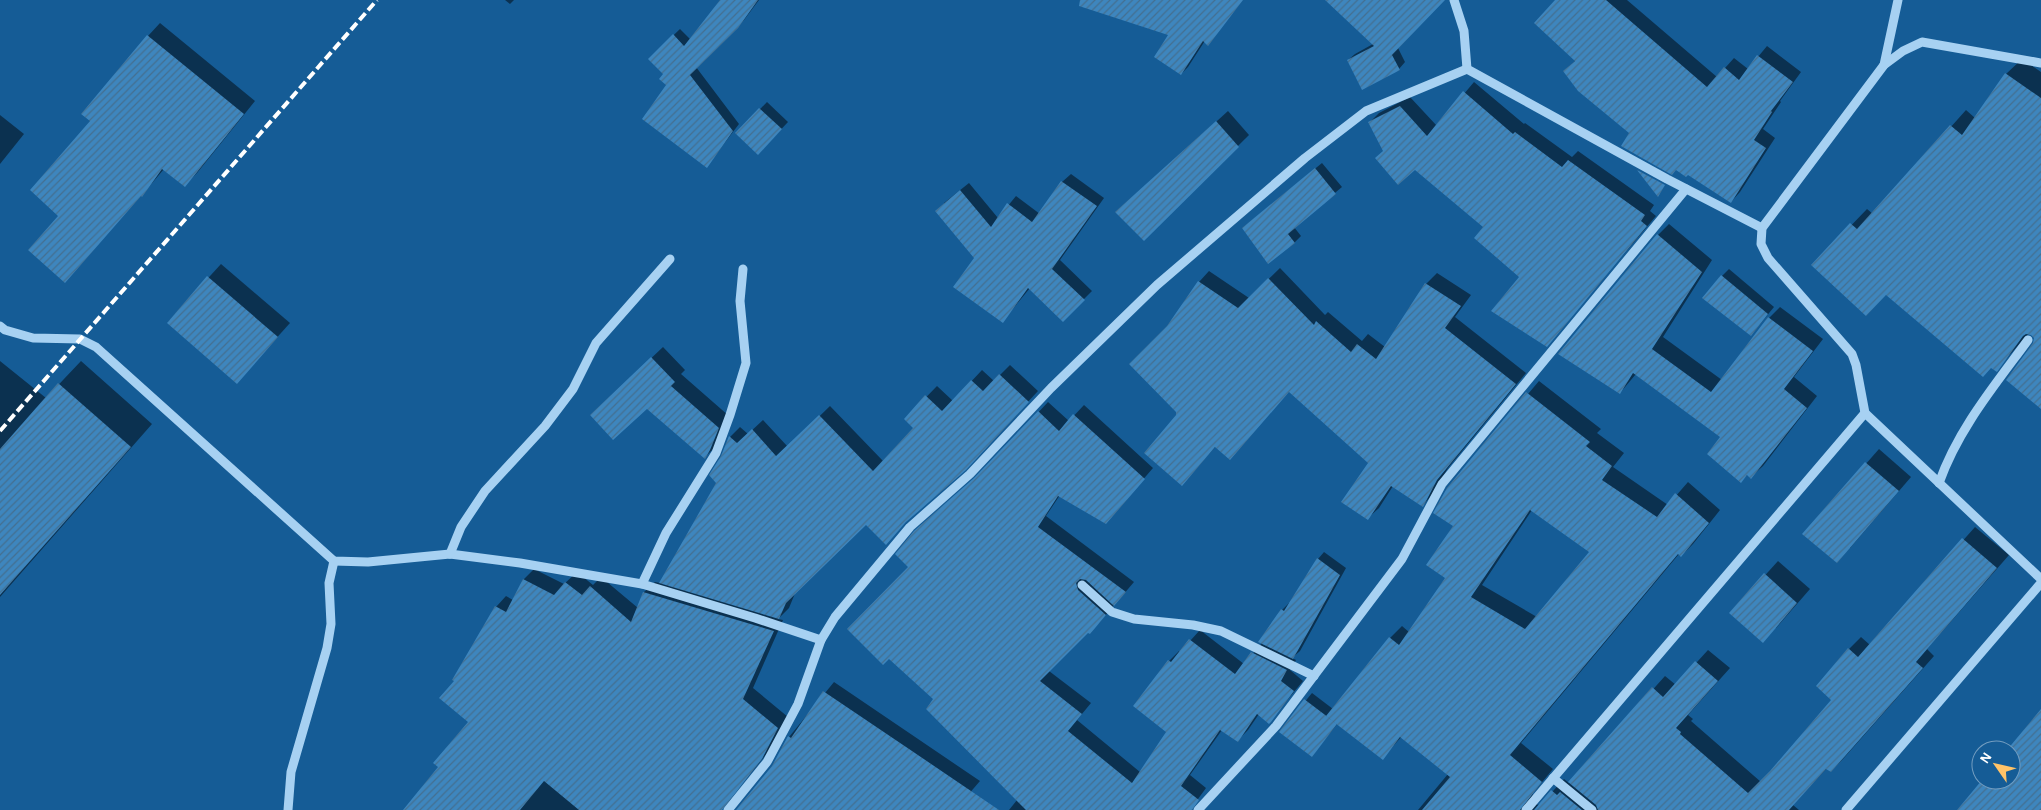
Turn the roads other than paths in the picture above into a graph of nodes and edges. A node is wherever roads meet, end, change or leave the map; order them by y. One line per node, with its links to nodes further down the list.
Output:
1 (1454, 0): 5 (street)
2 (1898, 0): 4 (street)
3 (2041, 63): 4 (street)
4 (1884, 65): 7 (street)
5 (1467, 69): 6 (street); 19 (street)
6 (1686, 189): 7 (street); 20 (street)
7 (1762, 228): 12 (street)
8 (670, 259): 14 (street)
9 (743, 269): 17 (street)
10 (0, 326): 15 (street)
11 (2028, 340): 13 (street)
12 (1865, 413): 13 (street); 21 (street)
13 (1939, 483): 16 (street)
14 (450, 554): 15 (street); 17 (street)
15 (334, 561): 22 (street)
16 (2041, 581): 27 (street)
17 (642, 584): 19 (street)
18 (1082, 585): 20 (street)
19 (821, 640): 23 (street)
20 (1314, 676): 24 (street)
21 (1553, 778): 25 (street); 26 (street)
22 (288, 810)
23 (728, 810)
24 (1198, 810)
25 (1526, 810)
26 (1592, 810)
27 (1846, 810)

